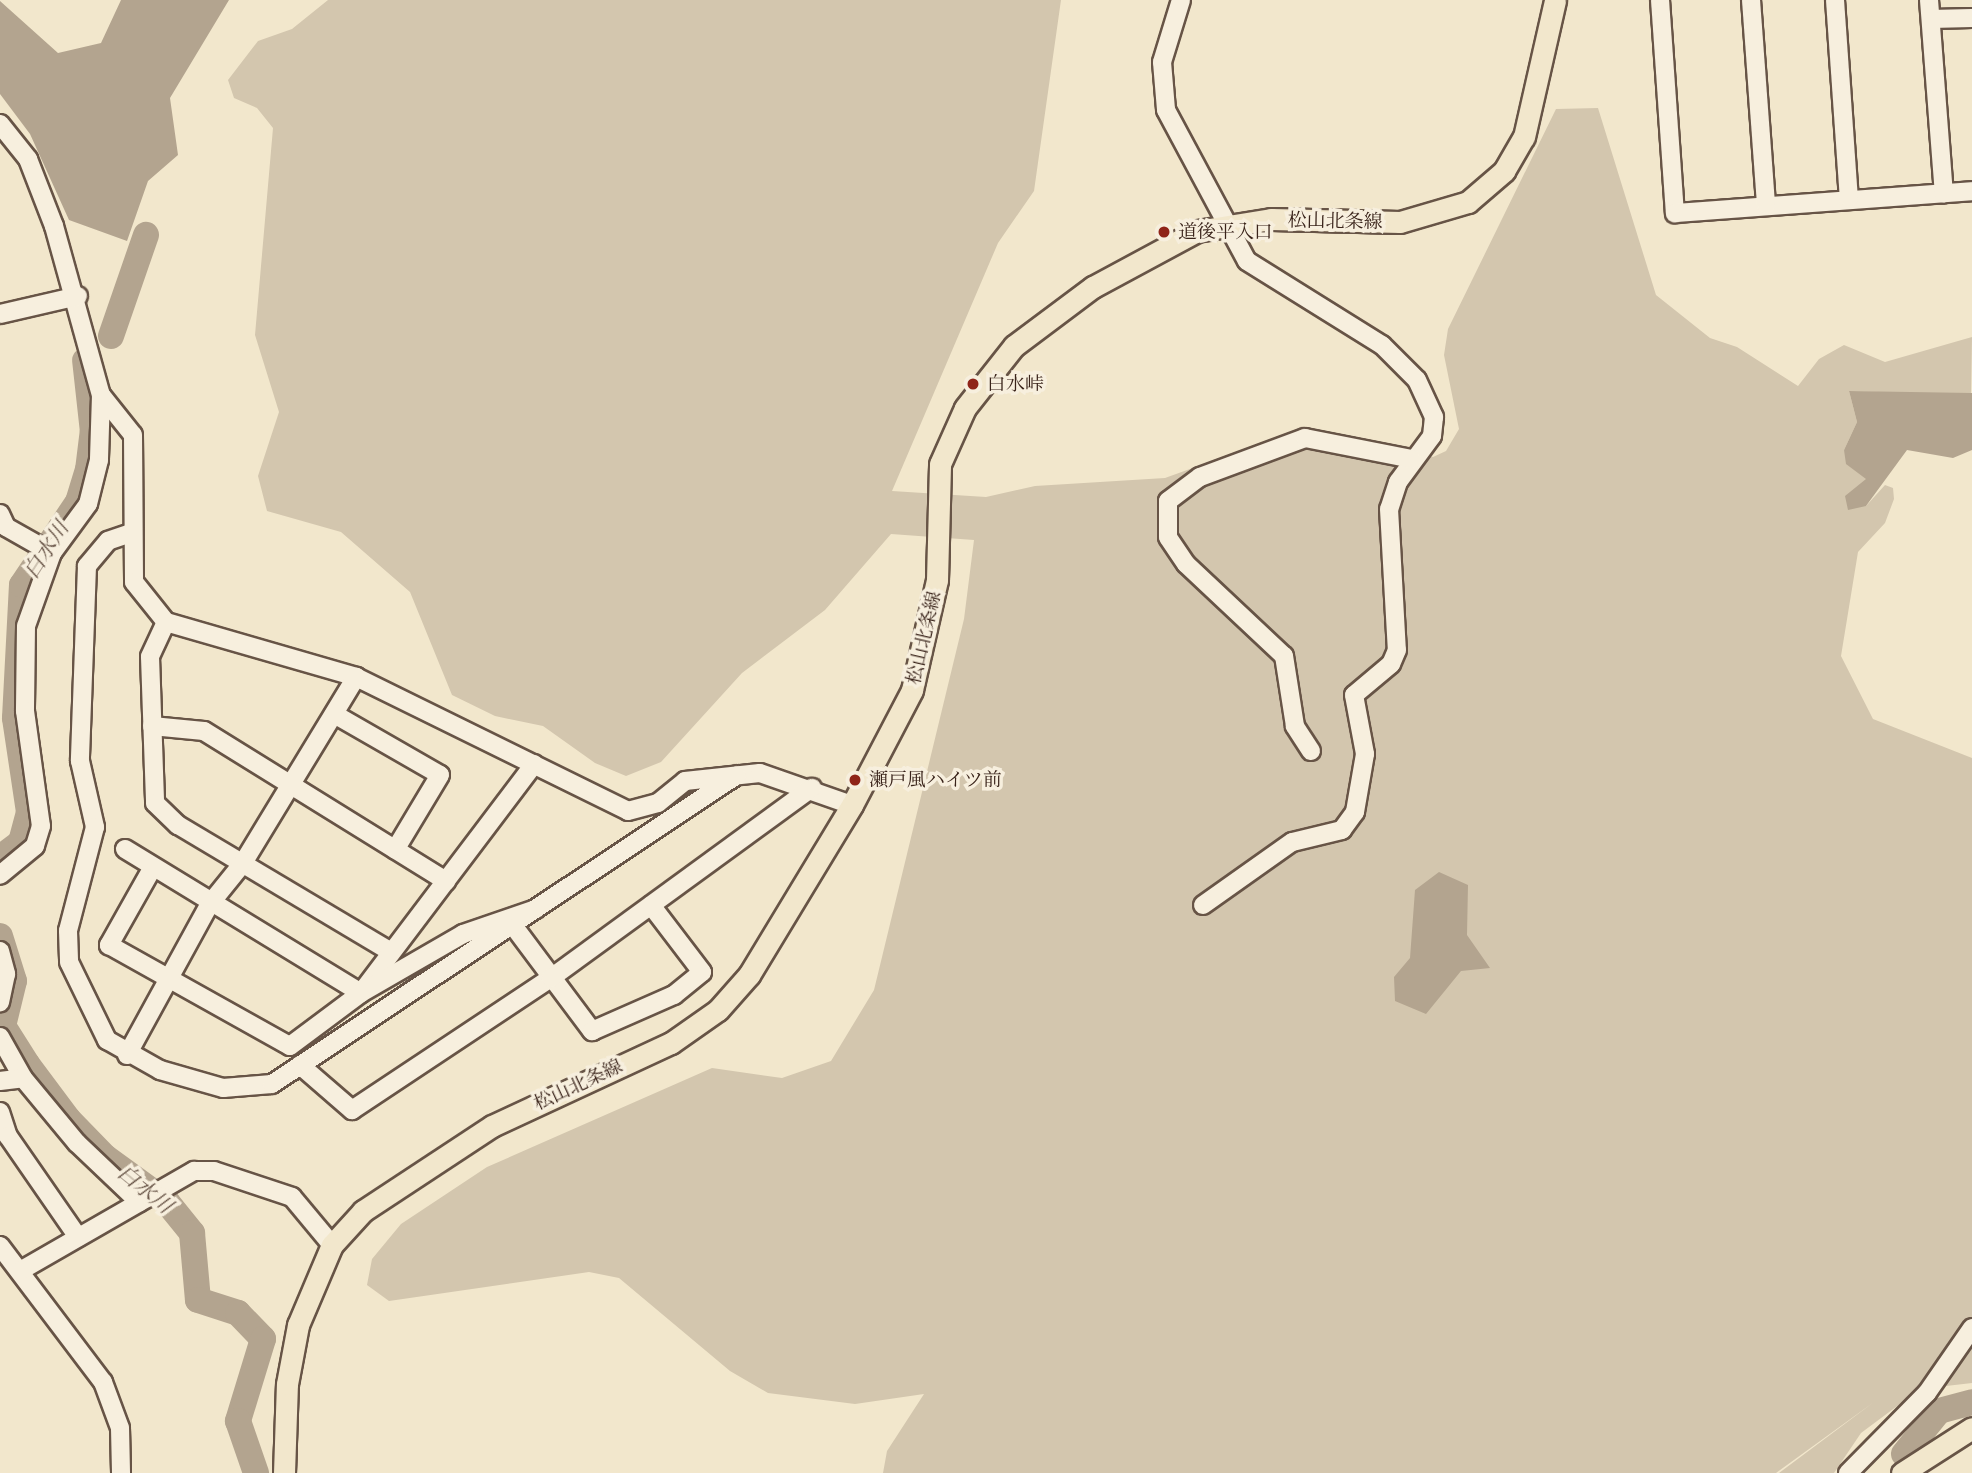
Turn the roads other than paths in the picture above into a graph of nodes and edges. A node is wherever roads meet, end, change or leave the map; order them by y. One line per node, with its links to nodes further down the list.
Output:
1 (1181, 0): 14 (street)
2 (1555, 0): 14 (main road, 松山北条線)
3 (1660, 0): 13 (street)
4 (1751, 0): 13 (street)
5 (1835, 0): 12 (street)
6 (1929, 0): 8 (street)
7 (1972, 18): 8 (street)
8 (1931, 19): 11 (street)
9 (0, 124): 15 (street)
10 (1972, 191): 11 (street)
11 (1944, 193): 12 (street)
12 (1849, 198): 13 (street)
13 (1766, 204)
14 (1225, 223): 18 (street); 31 (main road, 松山北条線)
15 (78, 296): 16 (street); 17 (street)
16 (0, 314)
17 (101, 395): 20 (street); 21 (street)
18 (1412, 459): 26 (street); 40 (street)
19 (0, 514): 21 (street)
20 (128, 534): 22 (street); 50 (street)
21 (52, 553): 36 (street)
22 (166, 622): 23 (street); 25 (street)
23 (356, 677): 24 (street); 27 (street)
24 (334, 714): 29 (street); 33 (street)
25 (152, 726): 29 (street); 34 (street)
26 (1311, 751)
27 (534, 764): 28 (street); 37 (street)
28 (737, 775): 30 (street); 41 (street)
29 (290, 785): 33 (street); 34 (street)
30 (812, 788): 31 (street); 39 (street)
31 (852, 805): 57 (main road, 松山北条線)
32 (125, 849): 35 (street)
33 (395, 850): 37 (street)
34 (243, 863): 38 (street); 44 (street)
35 (153, 867): 38 (street); 46 (street)
36 (0, 875)
37 (446, 881): 44 (street)
38 (209, 905): 46 (street); 47 (street)
39 (651, 905): 45 (street); 45 (street)
40 (1203, 905)
41 (547, 907): 42 (street); 47 (street)
42 (514, 928): 45 (street); 51 (street)
43 (0, 951): 48 (street)
44 (391, 952): 47 (street)
45 (551, 978): 51 (street)
46 (166, 979): 47 (street); 50 (street)
47 (361, 993)
48 (0, 1002)
49 (0, 1037): 52 (street)
50 (127, 1055): 51 (street)
51 (300, 1065)
52 (23, 1078): 53 (street); 55 (street)
53 (0, 1081)
54 (0, 1112): 56 (street)
55 (139, 1202): 56 (street); 57 (street)
56 (78, 1237): 59 (street)
57 (332, 1245): 63 (main road, 松山北条線)
58 (0, 1246): 59 (street)
59 (20, 1271): 62 (street)
60 (1972, 1328): 64 (street)
61 (1972, 1428): 65 (main road)
62 (121, 1473)
63 (284, 1473)
64 (1848, 1473)
65 (1902, 1473)

